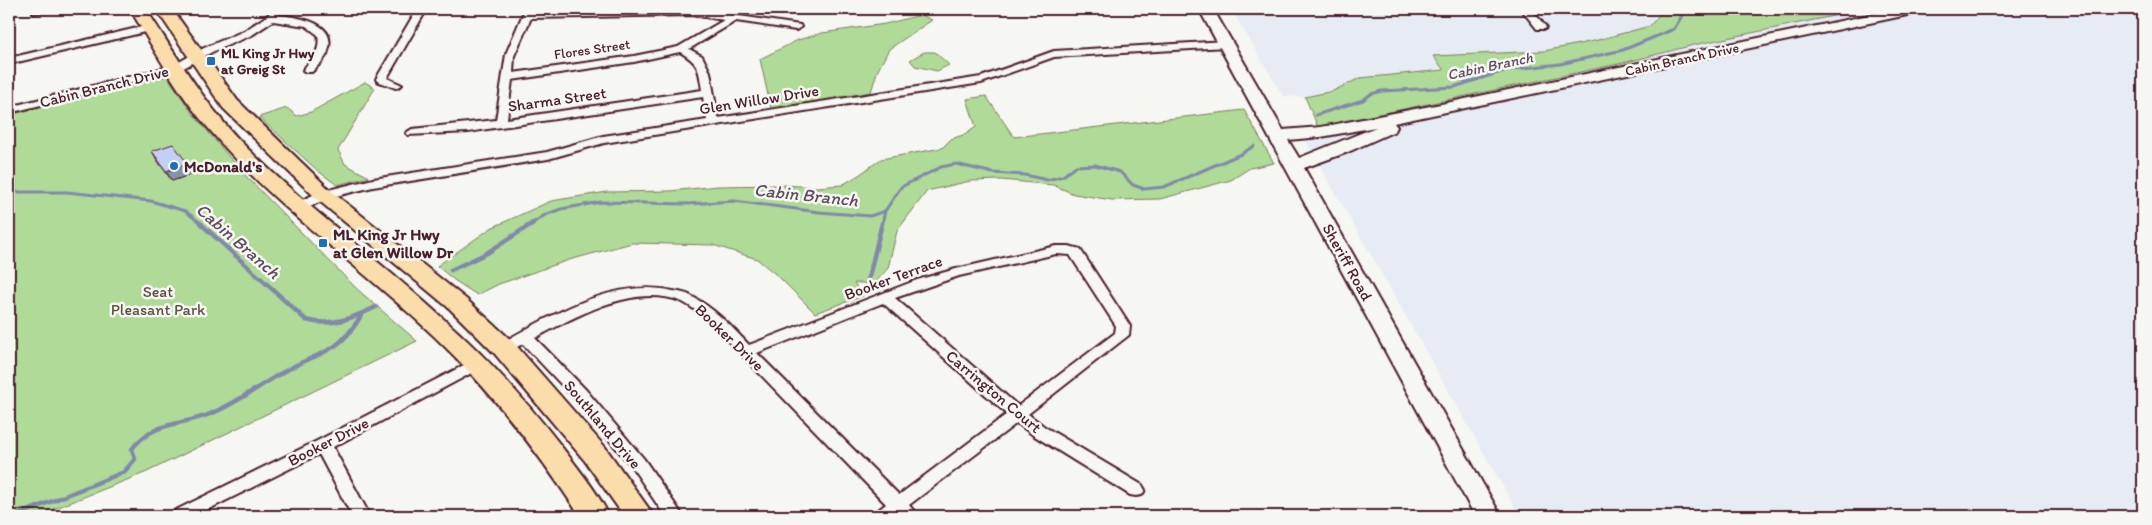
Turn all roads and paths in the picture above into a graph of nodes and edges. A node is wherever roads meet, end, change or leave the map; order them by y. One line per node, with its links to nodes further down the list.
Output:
1 (48, 9): 9 (street)
2 (138, 9): 15 (main road)
3 (164, 9): 18 (main road)
4 (278, 9): 11 (street, Cabin Branch Drive)
5 (422, 9): 24 (street)
6 (1206, 9): 16 (street, Sheriff Road)
7 (1526, 9): 14 (street)
8 (1917, 9): 26 (street, Cabin Branch Drive)
9 (37, 11)
10 (529, 12): 12 (street); 19 (street)
11 (271, 18): 18 (street, Cabin Branch Drive); 22 (street)
12 (734, 18): 13 (street); 17 (street)
13 (796, 27)
14 (1541, 27)
15 (150, 28): 20 (street); 21 (main road)
16 (1226, 44): 28 (street, Glen Willow Drive); 31 (street, Sheriff Road)
17 (681, 49): 23 (street, Flores Street); 25 (street)
18 (197, 56): 21 (street, Cabin Branch Drive); 33 (main road)
19 (510, 56): 23 (street)
20 (9, 61)
21 (176, 68): 27 (street, Cabin Branch Drive); 34 (main road)
22 (308, 70)
23 (508, 77): 29 (street)
24 (396, 85)
25 (708, 93): 28 (street); 29 (street, Sharma Street)
26 (1446, 108): 31 (street, Cabin Branch Drive); 32 (street, Cabin Branch Drive)
27 (9, 110)
28 (713, 123): 33 (street, Glen Willow Drive)
29 (501, 124): 30 (street, Sharma Street)
30 (412, 133)
31 (1277, 136): 32 (street, Sheriff Road)
32 (1294, 166): 51 (street, Sheriff Road)
33 (324, 195): 34 (street, Glen Willow Drive); 37 (main road)
34 (300, 206): 35 (main road)
35 (388, 283): 37 (main road); 39 (main road)
36 (885, 297): 38 (street, Booker Terrace); 40 (street, Carrington Court); 40 (street, Booker Terrace)
37 (514, 343): 38 (street, Booker Drive); 41 (main road); 49 (street, Southland Drive)
38 (747, 351): 44 (street, Booker Drive)
39 (476, 364): 41 (main road); 42 (street, Booker Drive); 47 (main road)
40 (1018, 415): 43 (street, Carrington Court); 44 (street)
41 (574, 430): 48 (main road)
42 (323, 445): 45 (street, Booker Drive); 46 (street)
43 (1136, 490)
44 (904, 511): 50 (street)
45 (180, 516)
46 (361, 516)
47 (595, 516)
48 (640, 516)
49 (674, 516)
50 (883, 516)
51 (1488, 516)

